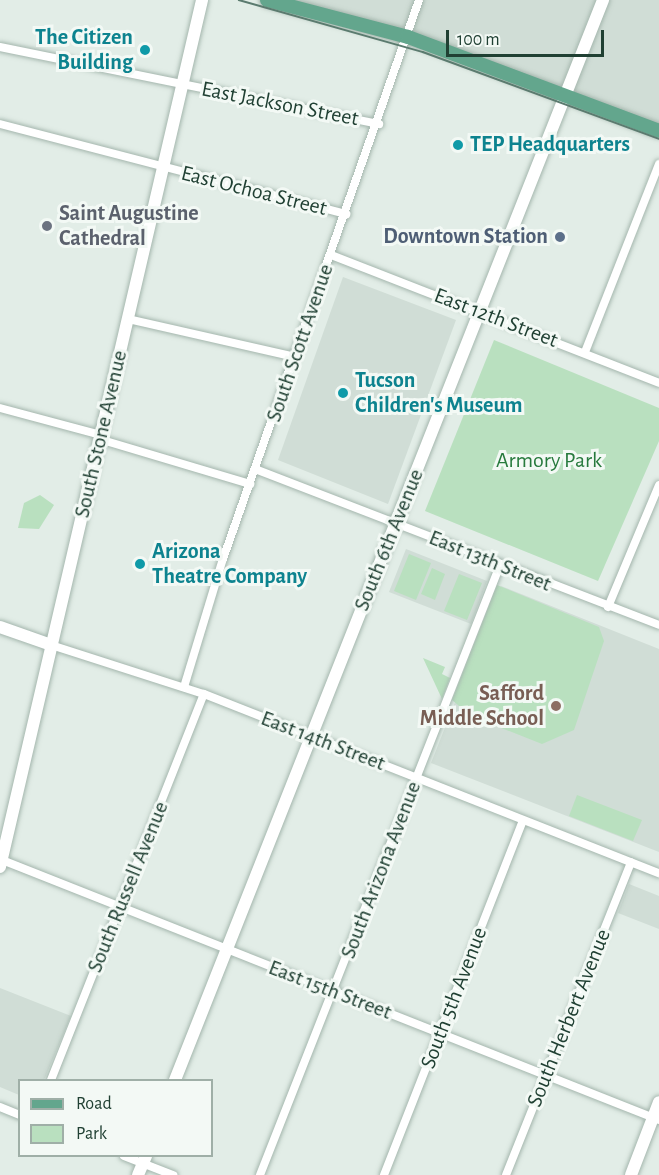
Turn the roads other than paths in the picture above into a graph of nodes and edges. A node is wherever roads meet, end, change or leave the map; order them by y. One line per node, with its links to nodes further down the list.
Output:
1 (202, 0): 7 (main road, South Stone Avenue)
2 (267, 0): 5 (main road)
3 (419, 0): 5 (street, South Scott Avenue)
4 (603, 0): 8 (main road, South 6th Avenue)
5 (408, 37): 8 (main road); 10 (street, South Scott Avenue)
6 (0, 47): 7 (street, East Jackson Street)
7 (182, 84): 10 (street, East Jackson Street); 13 (main road, South Stone Avenue)
8 (567, 94): 11 (main road); 16 (main road, South 6th Avenue)
9 (0, 124): 13 (street, East Ochoa Street)
10 (379, 124): 14 (street, South Scott Avenue)
11 (659, 131)
12 (659, 164): 18 (street)
13 (162, 167): 14 (street, East Ochoa Street); 17 (main road, South Stone Avenue)
14 (346, 214): 15 (street, South Scott Avenue)
15 (331, 255): 16 (street, East 12th Street); 19 (street, South Scott Avenue)
16 (480, 312): 18 (street, East 12th Street); 26 (main road, South 6th Avenue)
17 (128, 319): 19 (street); 22 (main road, South Stone Avenue)
18 (585, 352): 20 (street, East 12th Street)
19 (295, 357): 23 (street, South Scott Avenue)
20 (659, 383)
21 (0, 408): 22 (street)
22 (100, 437): 24 (street); 31 (main road, South Stone Avenue)
23 (255, 469): 24 (street, South Scott Avenue); 26 (street, East 13th Street)
24 (250, 484): 32 (street, South Scott Avenue)
25 (659, 485): 28 (street)
26 (396, 524): 27 (street, East 13th Street); 34 (main road, South 6th Avenue)
27 (500, 565): 28 (street, East 13th Street); 35 (street, South Arizona Avenue)
28 (608, 607): 29 (street, East 13th Street)
29 (659, 625)
30 (0, 627): 31 (main road)
31 (51, 645): 32 (street, East 14th Street); 37 (main road, South Stone Avenue)
32 (184, 687): 33 (street, East 14th Street)
33 (204, 694): 34 (street, East 14th Street); 41 (street, South Russell Avenue)
34 (312, 736): 35 (street, East 14th Street); 42 (main road, South 6th Avenue)
35 (417, 777): 36 (street, East 14th Street); 43 (street, South Arizona Avenue)
36 (523, 820): 38 (street, East 14th Street); 44 (street, South 5th Avenue)
37 (4, 835): 39 (main road, South Stone Avenue)
38 (631, 862): 40 (street, East 14th Street); 45 (street, South Herbert Avenue)
39 (1, 864): 41 (street, East 15th Street)
40 (659, 873)
41 (119, 907): 42 (street, East 15th Street); 46 (street, South Russell Avenue)
42 (227, 950): 43 (street, East 15th Street); 47 (main road, South 6th Avenue)
43 (334, 992): 44 (street, East 15th Street); 55 (street, South Arizona Avenue)
44 (441, 1033): 45 (street, East 15th Street); 56 (street, South 5th Avenue)
45 (545, 1075): 51 (street, East 15th Street); 57 (street, South Herbert Avenue)
46 (51, 1079)
47 (175, 1079)
48 (659, 1102): 51 (main road)
49 (0, 1107): 50 (street)
50 (18, 1114)
51 (656, 1119): 58 (main road)
52 (144, 1159): 53 (main road); 54 (street)
53 (138, 1175)
54 (173, 1175)
55 (260, 1175)
56 (384, 1175)
57 (506, 1175)
58 (631, 1175)

